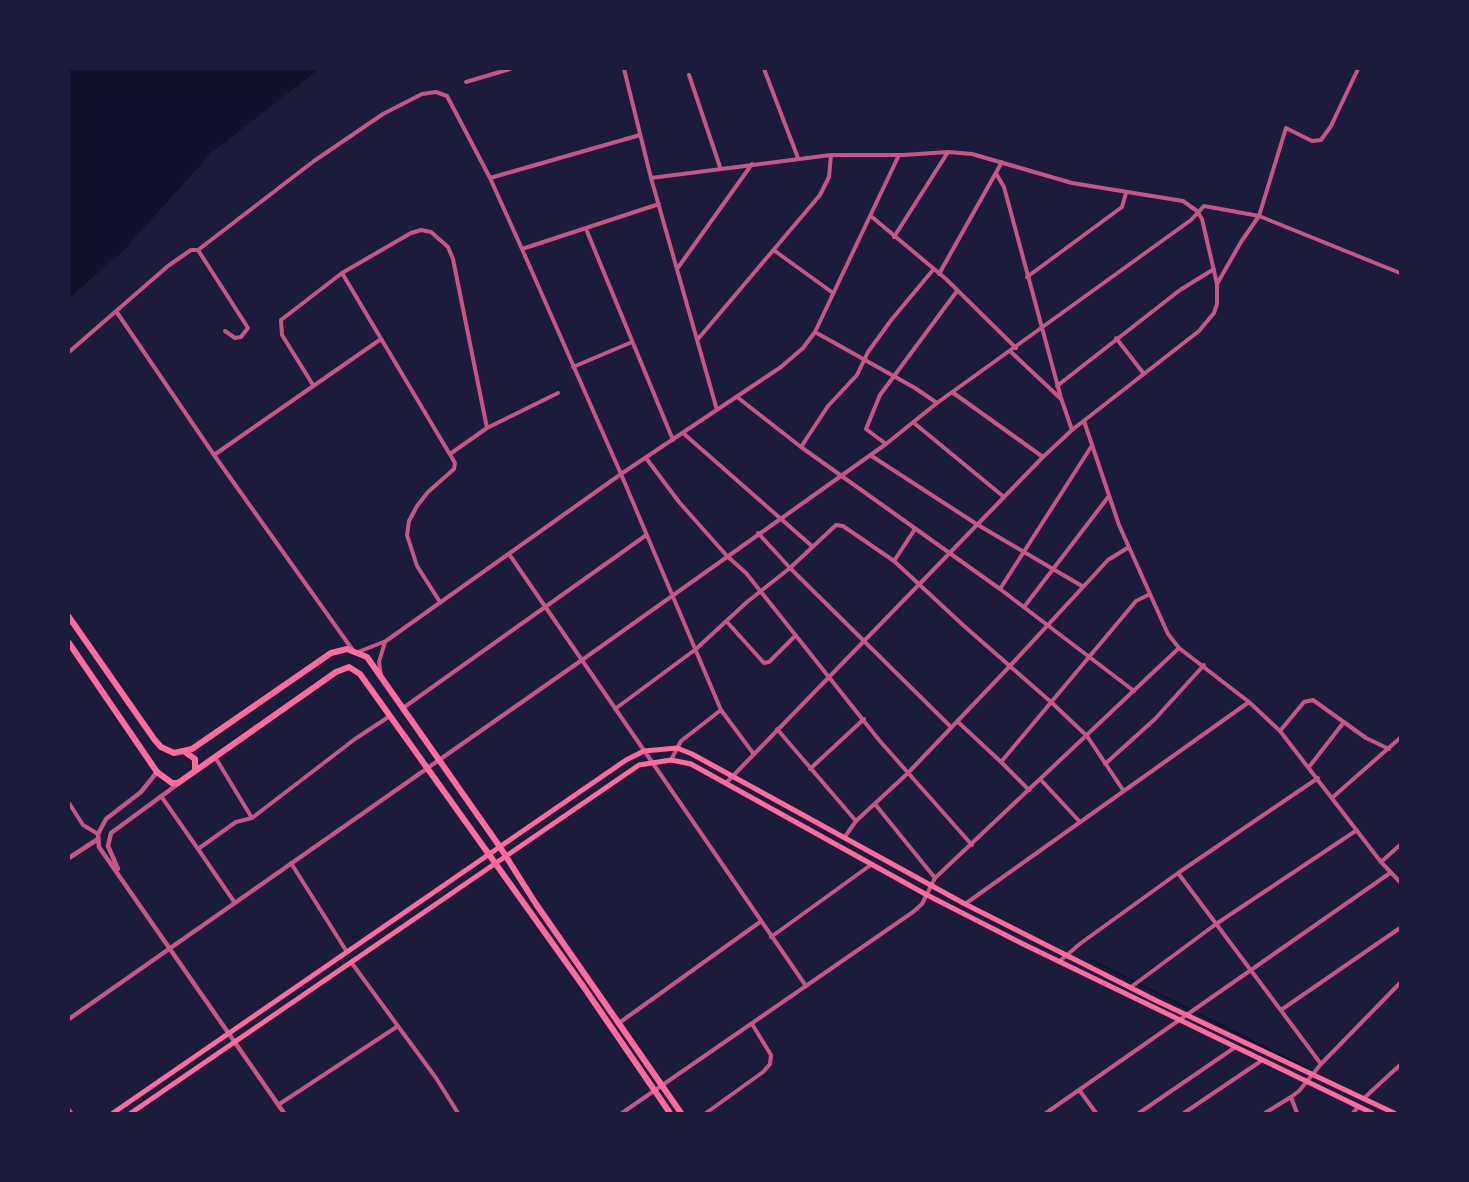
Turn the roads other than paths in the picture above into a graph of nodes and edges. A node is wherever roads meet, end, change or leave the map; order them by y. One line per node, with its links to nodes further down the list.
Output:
1 (510, 69): 6 (street)
2 (624, 69): 7 (street)
3 (764, 69): 11 (street)
4 (1358, 69): 21 (street)
5 (689, 75): 14 (street)
6 (466, 82)
7 (640, 135): 16 (street); 17 (street)
8 (948, 152): 10 (street); 12 (street); 24 (street)
9 (831, 155): 10 (street); 11 (street); 27 (street)
10 (899, 155): 22 (street)
11 (798, 158): 13 (street)
12 (1002, 162): 15 (street); 18 (street)
13 (753, 163): 14 (street); 28 (street)
14 (720, 167): 17 (street)
15 (997, 175): 33 (street); 34 (street)
16 (490, 178): 25 (street); 26 (street)
17 (651, 178): 19 (street)
18 (1126, 193): 20 (street); 34 (street)
19 (659, 204): 23 (street); 28 (street)
20 (1197, 212): 21 (street); 29 (street); 39 (street)
21 (1259, 216): 32 (street); 35 (street)
22 (872, 217): 24 (street); 37 (street)
23 (586, 229): 25 (street); 45 (street)
24 (894, 237): 30 (street)
25 (522, 249): 50 (street)
26 (198, 250): 38 (street); 40 (street)
27 (775, 251): 37 (street); 44 (street)
28 (677, 269): 44 (street)
29 (1214, 269): 35 (street); 42 (street)
30 (933, 270): 33 (street); 49 (street)
31 (342, 273): 43 (street); 53 (street); 63 (street)
32 (1400, 273)
33 (939, 274): 36 (street)
34 (1027, 277): 39 (street)
35 (1217, 284): 51 (street)
36 (957, 291): 46 (street); 52 (street)
37 (833, 293): 41 (street)
38 (116, 310): 48 (street); 71 (street)
39 (1042, 330): 46 (street); 54 (street)
40 (225, 331)
41 (815, 332): 49 (street); 57 (street)
42 (1116, 338): 51 (street); 54 (street)
43 (381, 339): 53 (street); 70 (street)
44 (697, 340): 60 (street)
45 (632, 342): 50 (street); 66 (street)
46 (1016, 348): 47 (street)
47 (1010, 351): 55 (street); 58 (street)
48 (69, 352)
49 (864, 361): 52 (street); 69 (street)
50 (573, 367): 75 (street)
51 (1144, 374): 61 (street)
52 (894, 375): 59 (street); 67 (street)
53 (313, 385): 71 (street)
54 (1057, 386): 58 (street)
55 (952, 392): 59 (street); 73 (street)
56 (558, 393): 63 (street)
57 (736, 397): 60 (street); 69 (street)
58 (1061, 398): 64 (street)
59 (937, 403): 62 (street)
60 (717, 410): 65 (street)
61 (1084, 421): 64 (street); 68 (street)
62 (914, 423): 67 (street); 78 (street)
63 (488, 428): 70 (street)
64 (1072, 430): 73 (street)
65 (683, 433): 66 (street); 79 (street)
66 (673, 440): 74 (street)
67 (886, 444): 72 (street)
68 (1092, 446): 77 (street); 86 (street)
69 (801, 447): 76 (street)
70 (450, 454): 99 (street)
71 (214, 455): 111 (street)
72 (870, 455): 76 (street); 80 (street)
73 (1043, 457): 78 (street)
74 (646, 458): 75 (street); 89 (street)
75 (621, 474): 83 (street); 87 (street)
76 (841, 476): 79 (street); 81 (street)
77 (1109, 495): 85 (street); 92 (street)
78 (1004, 497): 80 (street)
79 (778, 520): 82 (street); 84 (street)
80 (978, 525): 86 (street); 88 (street)
81 (915, 529): 88 (street); 90 (street)
82 (758, 533): 89 (street); 91 (street)
83 (645, 536): 98 (street); 101 (street)
84 (813, 547): 90 (street); 91 (street)
85 (1129, 547): 94 (street); 97 (street)
86 (1025, 551): 92 (street); 95 (street)
87 (508, 554): 99 (street); 101 (street)
88 (949, 554): 93 (street); 95 (street)
89 (727, 556): 96 (street); 98 (street)
90 (894, 561): 93 (street)
91 (790, 568): 96 (street); 106 (street)
92 (1054, 568): 94 (street); 100 (street)
93 (920, 583): 106 (street); 115 (street)
94 (1082, 586): 104 (street)
95 (1000, 589): 100 (street)
96 (759, 592): 103 (street); 105 (street)
97 (1148, 595): 109 (street); 112 (street)
98 (672, 597): 110 (street); 113 (street)
99 (440, 602): 107 (street)
100 (1024, 607): 104 (street)
101 (545, 608): 113 (street); 121 (street)
102 (69, 617): 136 (highway)
103 (727, 622): 105 (street); 110 (street)
104 (1047, 626): 112 (street); 115 (street)
105 (795, 636): 116 (street)
106 (863, 639): 116 (street); 128 (street)
107 (386, 641): 111 (street); 117 (street)
108 (69, 643): 147 (highway)
109 (1179, 648): 114 (street); 118 (street)
110 (696, 649): 122 (street); 123 (street)
111 (356, 651): 117 (highway); 136 (highway)
112 (1088, 658): 118 (street); 119 (street)
113 (582, 660): 122 (street); 139 (street)
114 (1204, 665): 120 (street); 143 (street)
115 (1010, 666): 119 (street); 126 (street)
116 (829, 676): 125 (street); 129 (street)
117 (382, 679): 121 (highway)
118 (1134, 691): 131 (street)
119 (1051, 702): 131 (street); 142 (street)
120 (1250, 702): 130 (street); 156 (street)
121 (403, 708): 139 (highway)
122 (615, 709): 135 (street)
123 (721, 710): 133 (street); 137 (street)
124 (390, 716): 138 (highway); 145 (highway); 162 (street)
125 (864, 719): 146 (street); 149 (street)
126 (957, 722): 128 (street); 142 (street)
127 (1344, 722): 130 (street); 134 (street); 144 (street)
128 (951, 727): 149 (street)
129 (777, 729): 137 (street); 146 (street)
130 (1280, 731): 144 (street)
131 (1087, 736): 143 (street); 152 (street)
132 (1400, 738): 134 (street)
133 (677, 748): 135 (main road); 140 (street); 150 (main road)
134 (1389, 749): 158 (street)
135 (644, 751): 141 (street); 161 (main road)
136 (185, 752): 148 (highway)
137 (753, 753): 150 (street)
138 (215, 757): 148 (highway); 162 (street)
139 (438, 760): 145 (street); 171 (highway)
140 (671, 760): 141 (main road); 154 (main road)
141 (651, 762): 163 (main road); 189 (street)
142 (1001, 762): 155 (street)
143 (1105, 764): 156 (street)
144 (1310, 767): 151 (street)
145 (426, 768): 173 (highway); 177 (street)
146 (810, 769): 164 (street)
147 (157, 772): 153 (highway); 167 (street)
148 (195, 772): 153 (highway)
149 (908, 773): 160 (street); 169 (street)
150 (731, 776): 154 (street); 168 (main road)
151 (1318, 778): 158 (street); 180 (street)
152 (1041, 780): 155 (street); 165 (street)
153 (178, 783): 157 (street)
154 (726, 783): 179 (main road)
155 (1029, 790): 169 (street)
156 (1123, 790): 165 (street)
157 (161, 796): 172 (street); 182 (street)
158 (1333, 797): 166 (street)
159 (69, 804): 167 (street)
160 (875, 804): 164 (street); 183 (street)
161 (551, 813): 163 (main road); 171 (main road)
162 (252, 818): 172 (street)
163 (556, 821): 174 (main road)
164 (856, 821): 168 (street)
165 (1080, 822): 188 (street)
166 (1357, 829): 176 (street); 190 (street)
167 (98, 837): 175 (street); 182 (street)
168 (844, 838): 185 (main road)
169 (972, 844): 183 (street)
170 (1400, 845): 176 (street)
171 (500, 847): 173 (main road); 174 (highway)
172 (198, 849): 187 (street)
173 (488, 855): 178 (highway); 194 (main road)
174 (505, 856): 178 (main road); 206 (highway)
175 (69, 858)
176 (1381, 862): 181 (street)
177 (291, 863): 187 (street); 194 (street)
178 (494, 863): 197 (main road); 219 (highway)
179 (872, 864): 186 (main road); 192 (street)
180 (1178, 873): 190 (street); 195 (street)
181 (1390, 873): 184 (street); 198 (street)
182 (121, 876): 193 (street)
183 (935, 878): 185 (street)
184 (1400, 882)
185 (930, 886): 186 (street); 188 (main road)
186 (927, 895): 196 (main road); 200 (street)
187 (235, 903): 193 (street)
188 (965, 904): 195 (main road)
189 (760, 922): 192 (street); 206 (street)
190 (1216, 924): 198 (street); 201 (street)
191 (1400, 928): 202 (street)
192 (771, 937): 200 (street)
193 (170, 948): 204 (street); 209 (street)
194 (347, 952): 209 (main road)
195 (1066, 955): 196 (street); 201 (main road)
196 (1061, 960): 205 (main road)
197 (350, 962): 208 (street); 210 (main road)
198 (1251, 969): 202 (street); 203 (street)
199 (1400, 983): 213 (street)
200 (806, 986): 207 (street)
201 (1131, 987): 203 (main road)
202 (1281, 1010): 213 (street)
203 (1188, 1015): 205 (street); 215 (main road)
204 (69, 1019)
205 (1181, 1021): 211 (main road); 218 (street)
206 (619, 1023): 217 (highway)
207 (752, 1024): 217 (street); 232 (street)
208 (398, 1026): 223 (street); 228 (street)
209 (229, 1033): 210 (street); 222 (main road)
210 (235, 1042): 223 (street); 226 (main road)
211 (1234, 1048): 212 (main road); 235 (street)
212 (1261, 1061): 216 (main road); 236 (street)
213 (1321, 1064): 215 (street)
214 (1400, 1065): 221 (street)
215 (1312, 1076): 216 (street); 221 (main road)
216 (1306, 1082): 220 (street); 224 (main road)
217 (662, 1085): 219 (street); 231 (highway)
218 (1080, 1090): 233 (street); 234 (street)
219 (655, 1091): 229 (street); 230 (highway)
220 (1291, 1096): 237 (street); 238 (street)
221 (1362, 1100): 241 (main road)
222 (126, 1104): 225 (main road); 226 (main road)
223 (278, 1105): 227 (street)
224 (1358, 1107): 239 (street); 240 (main road)
225 (113, 1113)
226 (131, 1113)
227 (284, 1113)
228 (458, 1113)
229 (622, 1113)
230 (670, 1113)
231 (681, 1113)
232 (706, 1113)
233 (1046, 1113)
234 (1096, 1113)
235 (1139, 1113)
236 (1184, 1113)
237 (1265, 1113)
238 (1297, 1113)
239 (1353, 1113)
240 (1372, 1113)
241 (1394, 1113)

